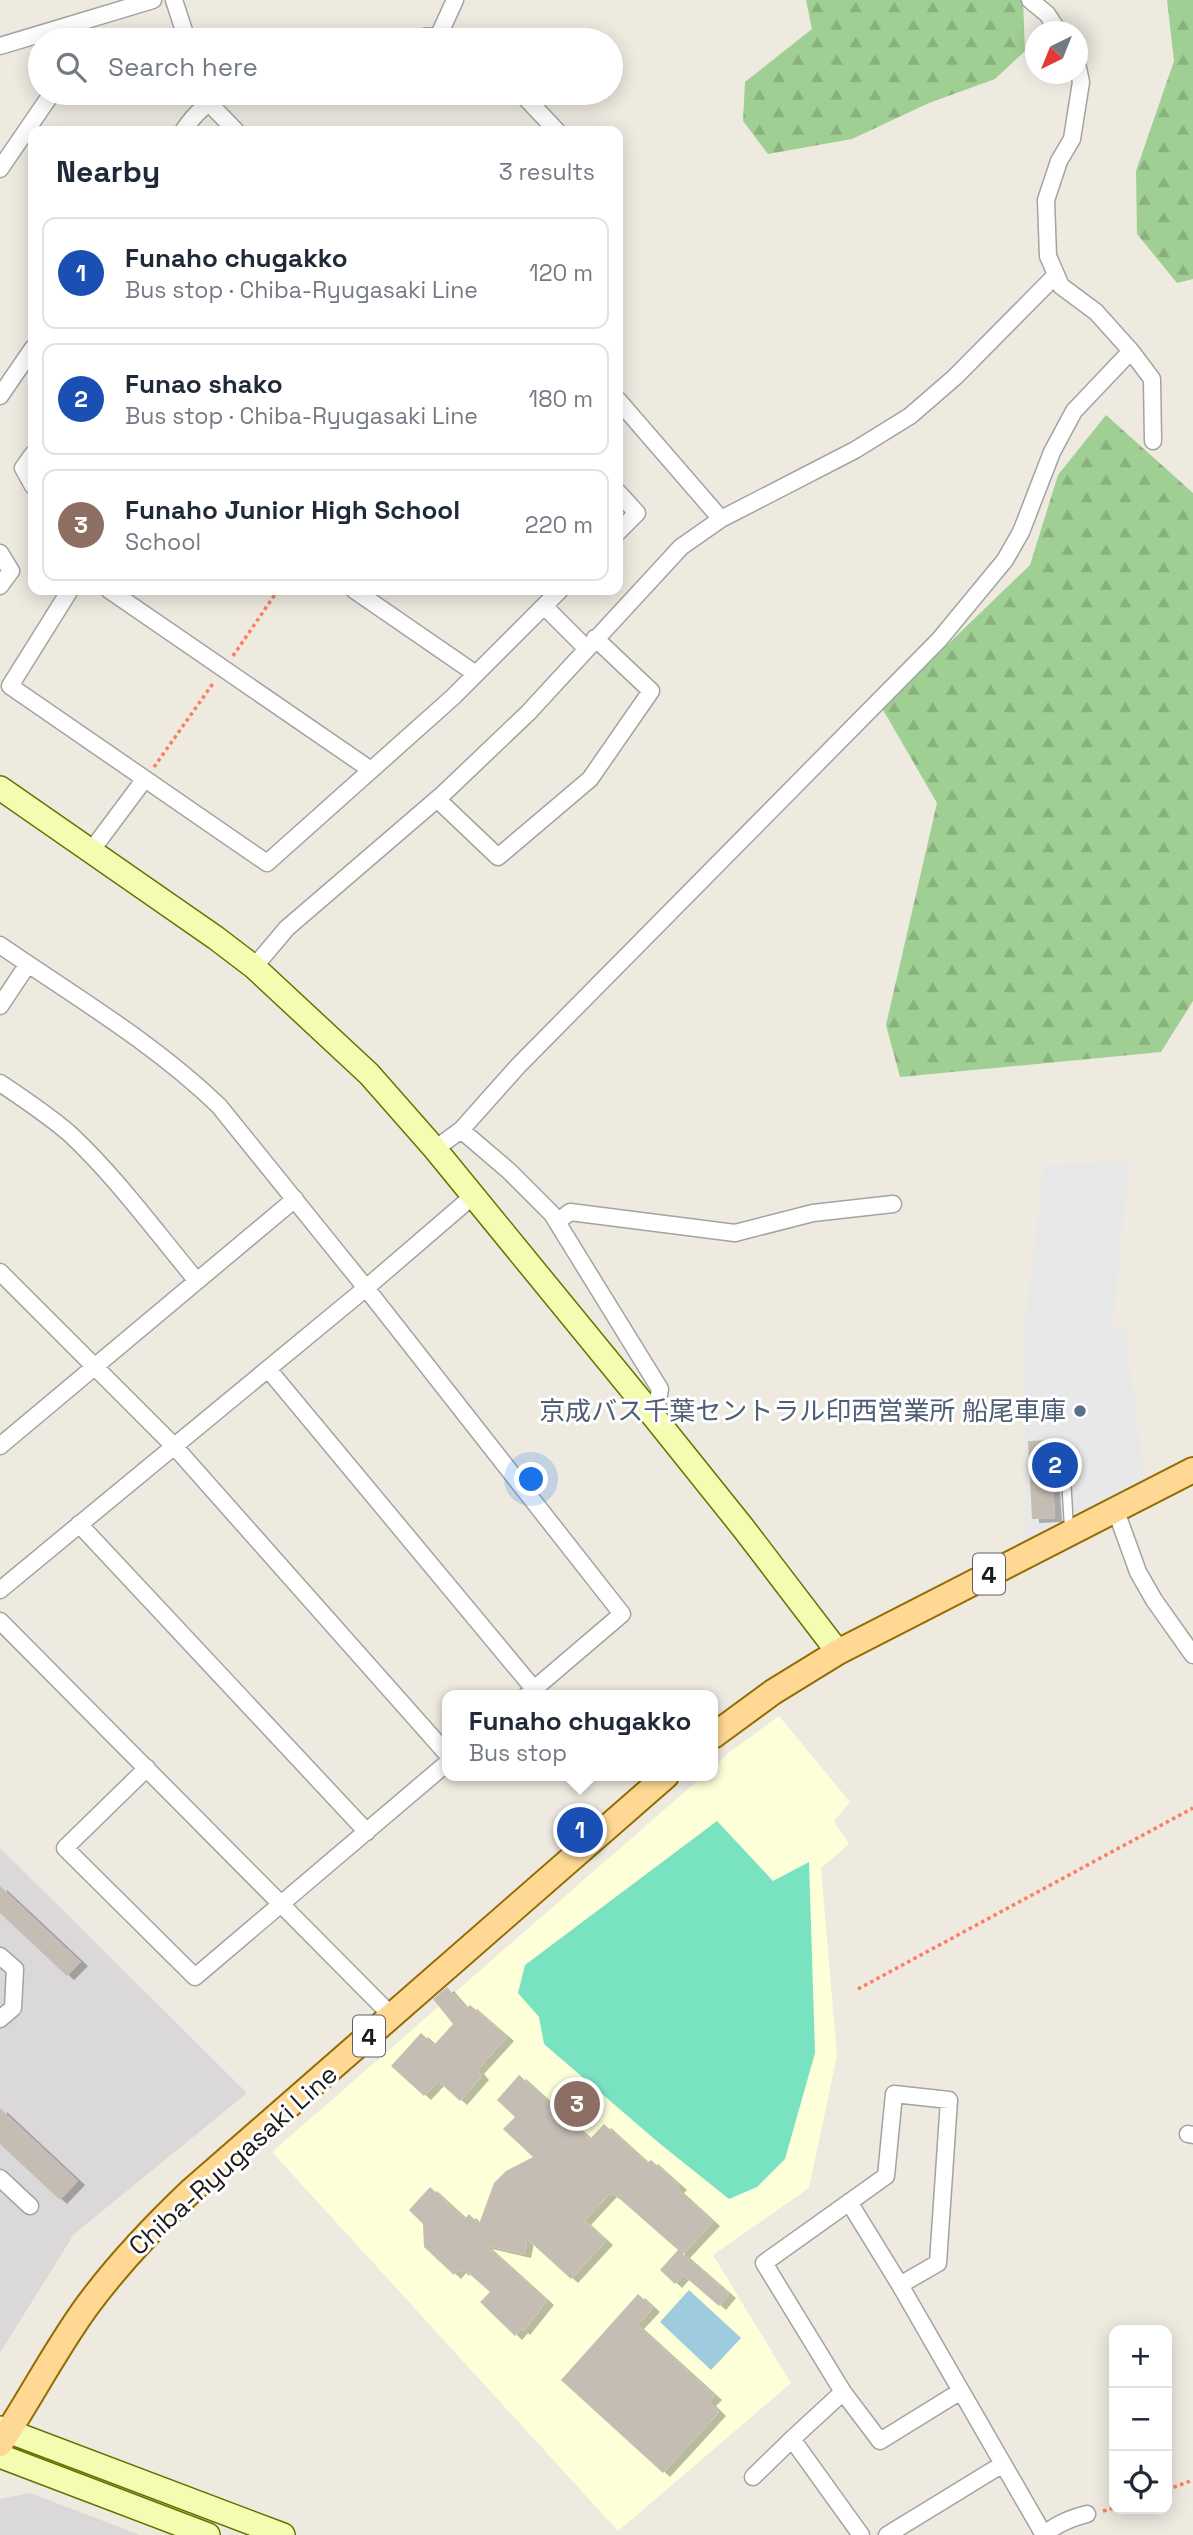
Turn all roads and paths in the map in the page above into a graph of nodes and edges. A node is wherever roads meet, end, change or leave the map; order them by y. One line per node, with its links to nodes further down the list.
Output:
1 (153, 0): 6 (street)
2 (174, 0): 7 (street)
3 (455, 0): 8 (street)
4 (1030, 0): 5 (street)
5 (1052, 21)
6 (73, 28)
7 (183, 28)
8 (444, 28)
9 (28, 40): 10 (street)
10 (0, 46)
11 (1081, 84): 22 (street)
12 (44, 105): 16 (street)
13 (200, 105): 17 (street)
14 (213, 105): 18 (street)
15 (532, 105): 19 (street)
16 (29, 126)
17 (186, 126)
18 (232, 126)
19 (551, 126)
20 (28, 128): 21 (street)
21 (0, 169)
22 (1056, 275): 23 (street); 31 (street)
23 (1131, 351): 27 (street); 54 (street)
24 (28, 355): 25 (street)
25 (0, 396)
26 (623, 406): 31 (street)
27 (1153, 441)
28 (28, 461): 29 (street)
29 (28, 477)
30 (623, 498): 32 (street)
31 (721, 519): 41 (street)
32 (623, 527)
33 (0, 553): 34 (street)
34 (0, 586)
35 (67, 595): 45 (street)
36 (116, 595): 42 (street)
37 (275, 595): 42 (path)
38 (361, 595): 43 (street)
39 (555, 595): 40 (street)
40 (544, 606): 41 (street); 43 (street)
41 (591, 643): 47 (street); 47 (street)
42 (223, 669): 44 (street); 45 (path)
43 (476, 674): 44 (street)
44 (370, 770): 45 (street)
45 (144, 780): 48 (street)
46 (2, 794): 48 (street)
47 (437, 799): 51 (street)
48 (91, 851): 51 (street)
49 (0, 945): 50 (street)
50 (28, 964): 52 (street); 57 (street)
51 (254, 967): 55 (street)
52 (0, 1006)
53 (0, 1083): 61 (street)
54 (461, 1130): 55 (street); 59 (street)
55 (435, 1149): 56 (street)
56 (473, 1196): 62 (street); 65 (street)
57 (295, 1199): 61 (street); 62 (street)
58 (893, 1204): 59 (street)
59 (556, 1222): 65 (street)
60 (0, 1272): 63 (street)
61 (197, 1281): 63 (street)
62 (366, 1288): 64 (street); 78 (street)
63 (95, 1367): 66 (street); 67 (street)
64 (268, 1368): 67 (street); 77 (street)
65 (655, 1419): 75 (street)
66 (1, 1444)
67 (174, 1446): 71 (street); 80 (street)
68 (1065, 1461): 72 (lane)
69 (1193, 1470): 70 (main road, 4)
70 (1116, 1511): 72 (main road, 4); 76 (street)
71 (79, 1524): 73 (street); 85 (street)
72 (1069, 1534): 75 (main road, 4)
73 (0, 1590)
74 (0, 1621): 82 (street)
75 (838, 1653): 79 (main road, 4)
76 (1193, 1655)
77 (529, 1690)
78 (533, 1690)
79 (718, 1733)
80 (442, 1748)
81 (442, 1767): 85 (street)
82 (146, 1768): 86 (street); 86 (street)
83 (660, 1781): 89 (main road, Chiba-Ryugasaki Line / 4)
84 (1193, 1808): 88 (path)
85 (367, 1832): 86 (street)
86 (281, 1904): 89 (street)
87 (0, 1956): 90 (street)
88 (858, 1989)
89 (392, 2017): 97 (main road, Chiba-Ryugasaki Line / 4)
90 (0, 2019)
91 (0, 2178): 93 (street)
92 (849, 2202): 94 (street); 94 (street); 96 (street)
93 (30, 2206)
94 (900, 2285): 95 (street)
95 (961, 2391): 96 (street); 100 (street)
96 (843, 2392): 98 (street)
97 (3, 2434): 106 (street)
98 (792, 2439): 101 (street); 107 (street)
99 (0, 2456): 105 (street)
100 (1003, 2464): 108 (street); 109 (street)
101 (753, 2477)
102 (1193, 2480): 103 (path)
103 (1172, 2488)
104 (1087, 2514): 109 (street)
105 (208, 2535)
106 (283, 2535)
107 (860, 2535)
108 (887, 2535)
109 (1044, 2535)

